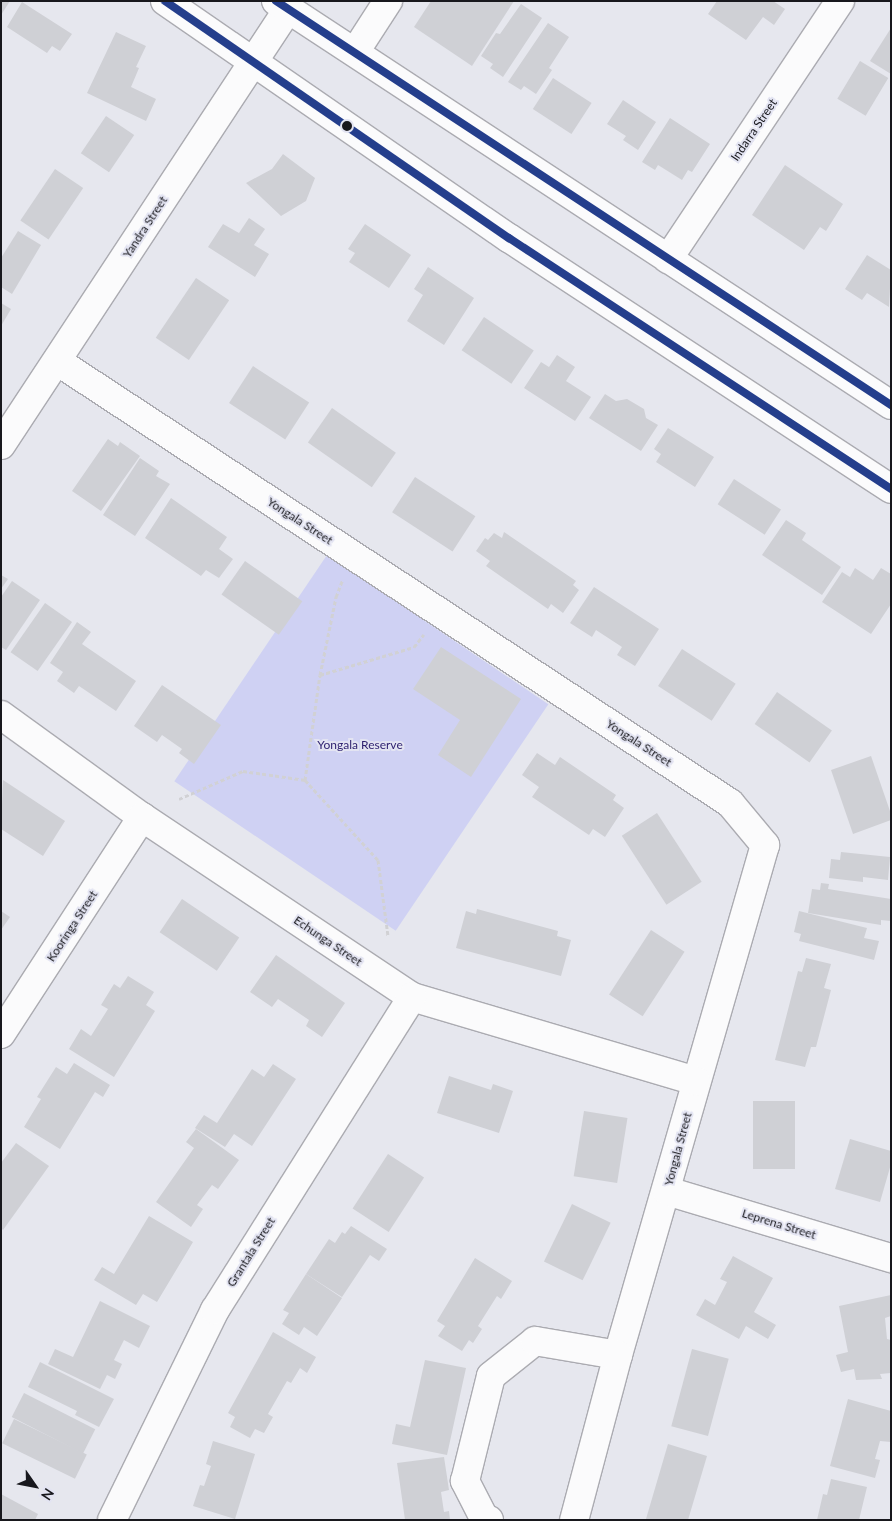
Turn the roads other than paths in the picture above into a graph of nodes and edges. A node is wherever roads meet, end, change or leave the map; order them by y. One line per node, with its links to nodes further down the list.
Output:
1 (165, 1): 6 (main road)
2 (388, 1): 5 (main road)
3 (840, 1): 7 (main road, Indarra Street)
4 (282, 5): 5 (main road); 6 (main road, Yandra Street)
5 (355, 52): 7 (main road)
6 (254, 62): 8 (main road, Yandra Street); 11 (main road)
7 (668, 258): 9 (main road)
8 (57, 361): 10 (main road, Yandra Street); 16 (main road, Yongala Street)
9 (891, 405)
10 (1, 445)
11 (891, 489)
12 (1, 715): 13 (main road, Echunga Street)
13 (142, 817): 14 (main road, Echunga Street); 15 (main road, Kooringa Street)
14 (412, 997): 16 (main road, Echunga Street); 20 (main road, Grantala Street)
15 (1, 1034)
16 (696, 1081): 17 (main road, Yongala Street)
17 (666, 1191): 18 (main road, Leprena Street); 19 (main road, Yongala Street)
18 (891, 1258)
19 (618, 1355): 21 (main road); 22 (main road, Yongala Street)
20 (112, 1520)
21 (489, 1520)
22 (574, 1520)

